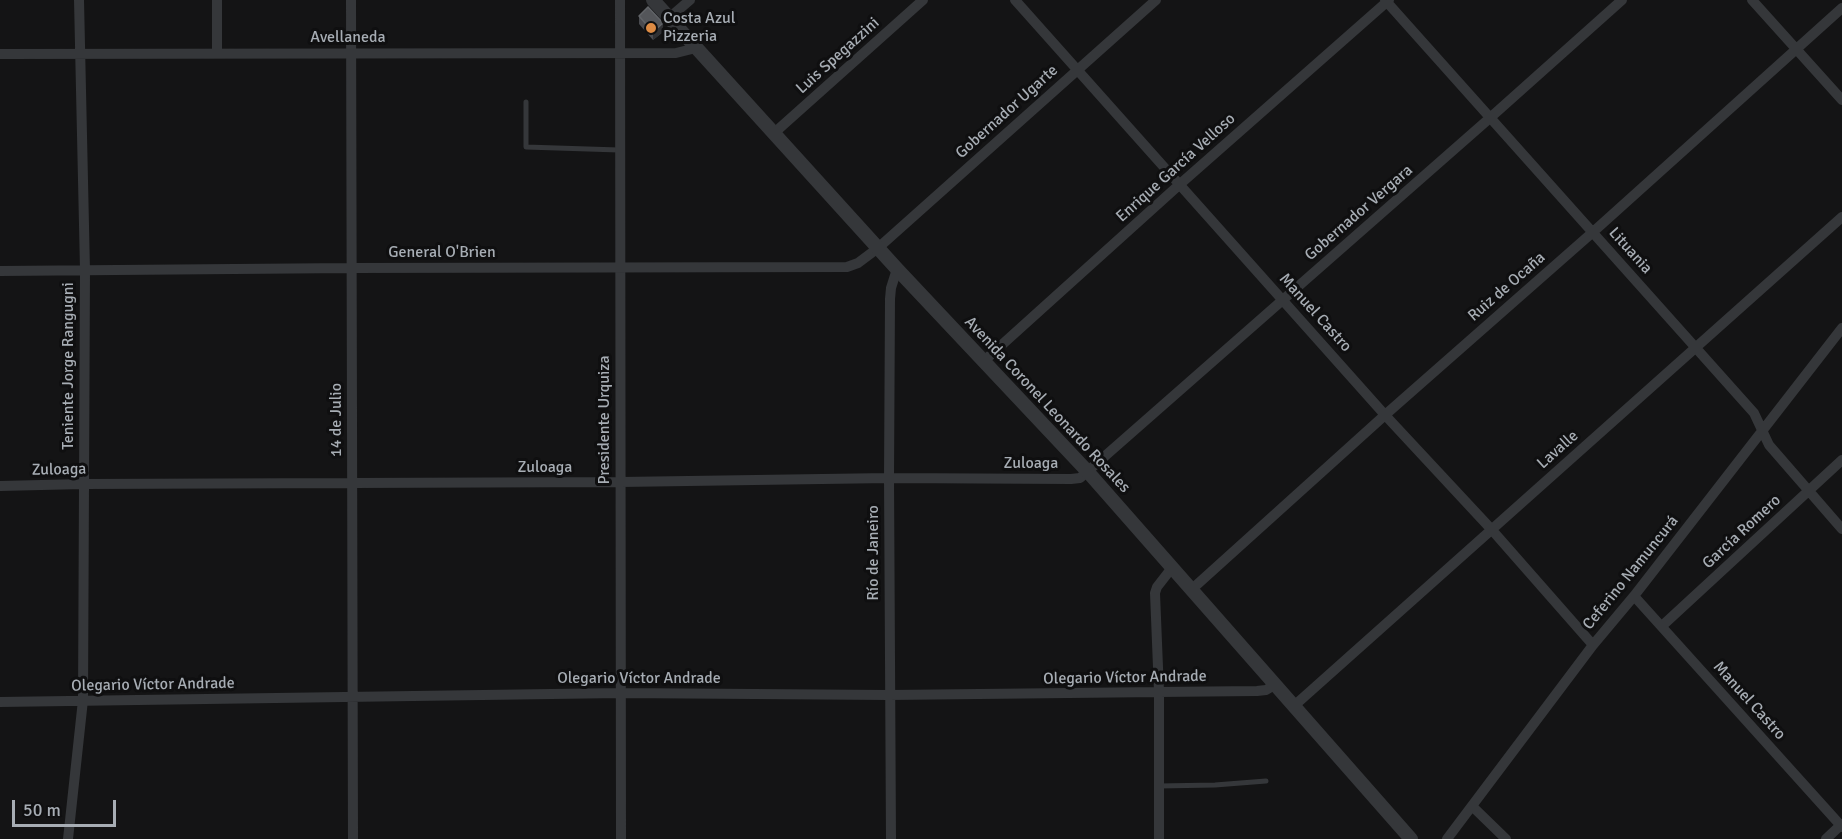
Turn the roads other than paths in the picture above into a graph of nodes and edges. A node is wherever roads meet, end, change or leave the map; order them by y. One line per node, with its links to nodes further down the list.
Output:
1 (79, 0): 19 (street, Teniente Jorge Rangugni)
2 (217, 0): 17 (street)
3 (351, 0): 20 (street, 14 de Julio)
4 (620, 0): 18 (street, Presidente Urquiza)
5 (653, 0): 14 (street, Avenida Coronel Leonardo Rosales)
6 (690, 0): 14 (street)
7 (923, 0): 26 (street, Luis Spegazzini)
8 (1015, 0): 22 (street, Manuel Castro)
9 (1156, 0): 22 (street, Gobernador Ugarte)
10 (1622, 0): 25 (street, Gobernador Vergara)
11 (1752, 0): 16 (street)
12 (1387, 1): 25 (street, Lituania); 28 (street, Enrique García Velloso)
13 (1842, 8): 16 (street, Ruiz de Ocaña)
14 (669, 18): 15 (street, Avenida Coronel Leonardo Rosales)
15 (696, 48): 18 (street, Avellaneda); 26 (street, Avenida Coronel Leonardo Rosales)
16 (1796, 49): 23 (street); 30 (street, Ruiz de Ocaña)
17 (217, 52): 19 (street, Avellaneda); 20 (street, Avellaneda)
18 (619, 52): 20 (street, Avellaneda); 27 (street, Presidente Urquiza)
19 (79, 53): 21 (street, Avellaneda); 35 (street, Teniente Jorge Rangugni)
20 (350, 53): 32 (street, 14 de Julio)
21 (0, 54)
22 (1077, 70): 28 (street, Manuel Castro); 31 (street, Gobernador Ugarte)
23 (1842, 100)
24 (526, 102): 27 (lane)
25 (1491, 117): 30 (street, Lituania); 37 (street, Gobernador Vergara)
26 (773, 134): 31 (street, Avenida Coronel Leonardo Rosales)
27 (619, 150): 33 (street, Presidente Urquiza)
28 (1179, 185): 37 (street, Manuel Castro); 40 (street, Enrique García Velloso)
29 (1842, 217): 39 (street, Lavalle)
30 (1593, 232): 39 (street, Lituania); 41 (street, Ruiz de Ocaña)
31 (878, 248): 33 (street, General O'Brien); 34 (street, Avenida Coronel Leonardo Rosales)
32 (351, 268): 33 (street, General O'Brien); 35 (street, General O'Brien); 46 (street, 14 de Julio)
33 (620, 268): 47 (street, Presidente Urquiza)
34 (897, 269): 40 (street, Avenida Coronel Leonardo Rosales); 45 (street, Río de Janeiro)
35 (85, 270): 36 (street, General O'Brien); 48 (street, Teniente Jorge Rangugni)
36 (0, 271)
37 (1283, 300): 41 (street, Manuel Castro); 44 (street, Gobernador Vergara)
38 (1842, 328): 42 (street, Ceferino Namuncurá)
39 (1696, 346): 42 (street, Lituania); 52 (street, Lavalle)
40 (984, 360): 44 (street, Avenida Coronel Leonardo Rosales)
41 (1385, 415): 52 (street, Manuel Castro); 54 (street, Ruiz de Ocaña)
42 (1763, 430): 50 (street, Lituania); 55 (street, Ceferino Namuncurá)
43 (1842, 460): 50 (street, García Romero)
44 (1088, 472): 45 (street, Zuloaga); 53 (street, Avenida Coronel Leonardo Rosales)
45 (889, 478): 47 (street, Zuloaga); 61 (street, Río de Janeiro)
46 (352, 483): 47 (street, Zuloaga); 48 (street, Zuloaga); 62 (street, 14 de Julio)
47 (621, 483): 60 (street, Presidente Urquiza)
48 (83, 484): 49 (street, Zuloaga); 63 (street, Teniente Jorge Rangugni)
49 (0, 486)
50 (1808, 491): 51 (street, Lituania); 56 (street, García Romero)
51 (1842, 529)
52 (1491, 530): 57 (street, Manuel Castro); 65 (street, Lavalle)
53 (1171, 569): 54 (street, Avenida Coronel Leonardo Rosales); 59 (street)
54 (1191, 590): 58 (street, Avenida Coronel Leonardo Rosales)
55 (1634, 596): 56 (street, Manuel Castro); 57 (street, Ceferino Namuncurá)
56 (1662, 626): 69 (street, Manuel Castro)
57 (1593, 645): 68 (street, Ceferino Namuncurá)
58 (1276, 684): 59 (street, Olegario Víctor Andrade); 65 (street, Avenida Coronel Leonardo Rosales)
59 (1159, 692): 61 (street, Olegario Víctor Andrade); 67 (street)
60 (620, 693): 61 (street, Olegario Víctor Andrade); 62 (street, Olegario Víctor Andrade); 72 (street, Presidente Urquiza)
61 (889, 695): 73 (street, Río de Janeiro)
62 (353, 698): 63 (street, Olegario Víctor Andrade); 71 (street, 14 de Julio)
63 (83, 700): 64 (street, Olegario Víctor Andrade); 70 (street, Teniente Jorge Rangugni)
64 (0, 702)
65 (1294, 705): 75 (street, Avenida Coronel Leonardo Rosales)
66 (1266, 781): 67 (lane)
67 (1159, 786): 74 (street)
68 (1473, 807): 76 (street, Ceferino Namuncurá); 77 (street)
69 (1842, 825): 78 (street)
70 (68, 839)
71 (353, 839)
72 (621, 839)
73 (891, 839)
74 (1159, 839)
75 (1411, 839)
76 (1447, 839)
77 (1506, 839)
78 (1826, 839)

